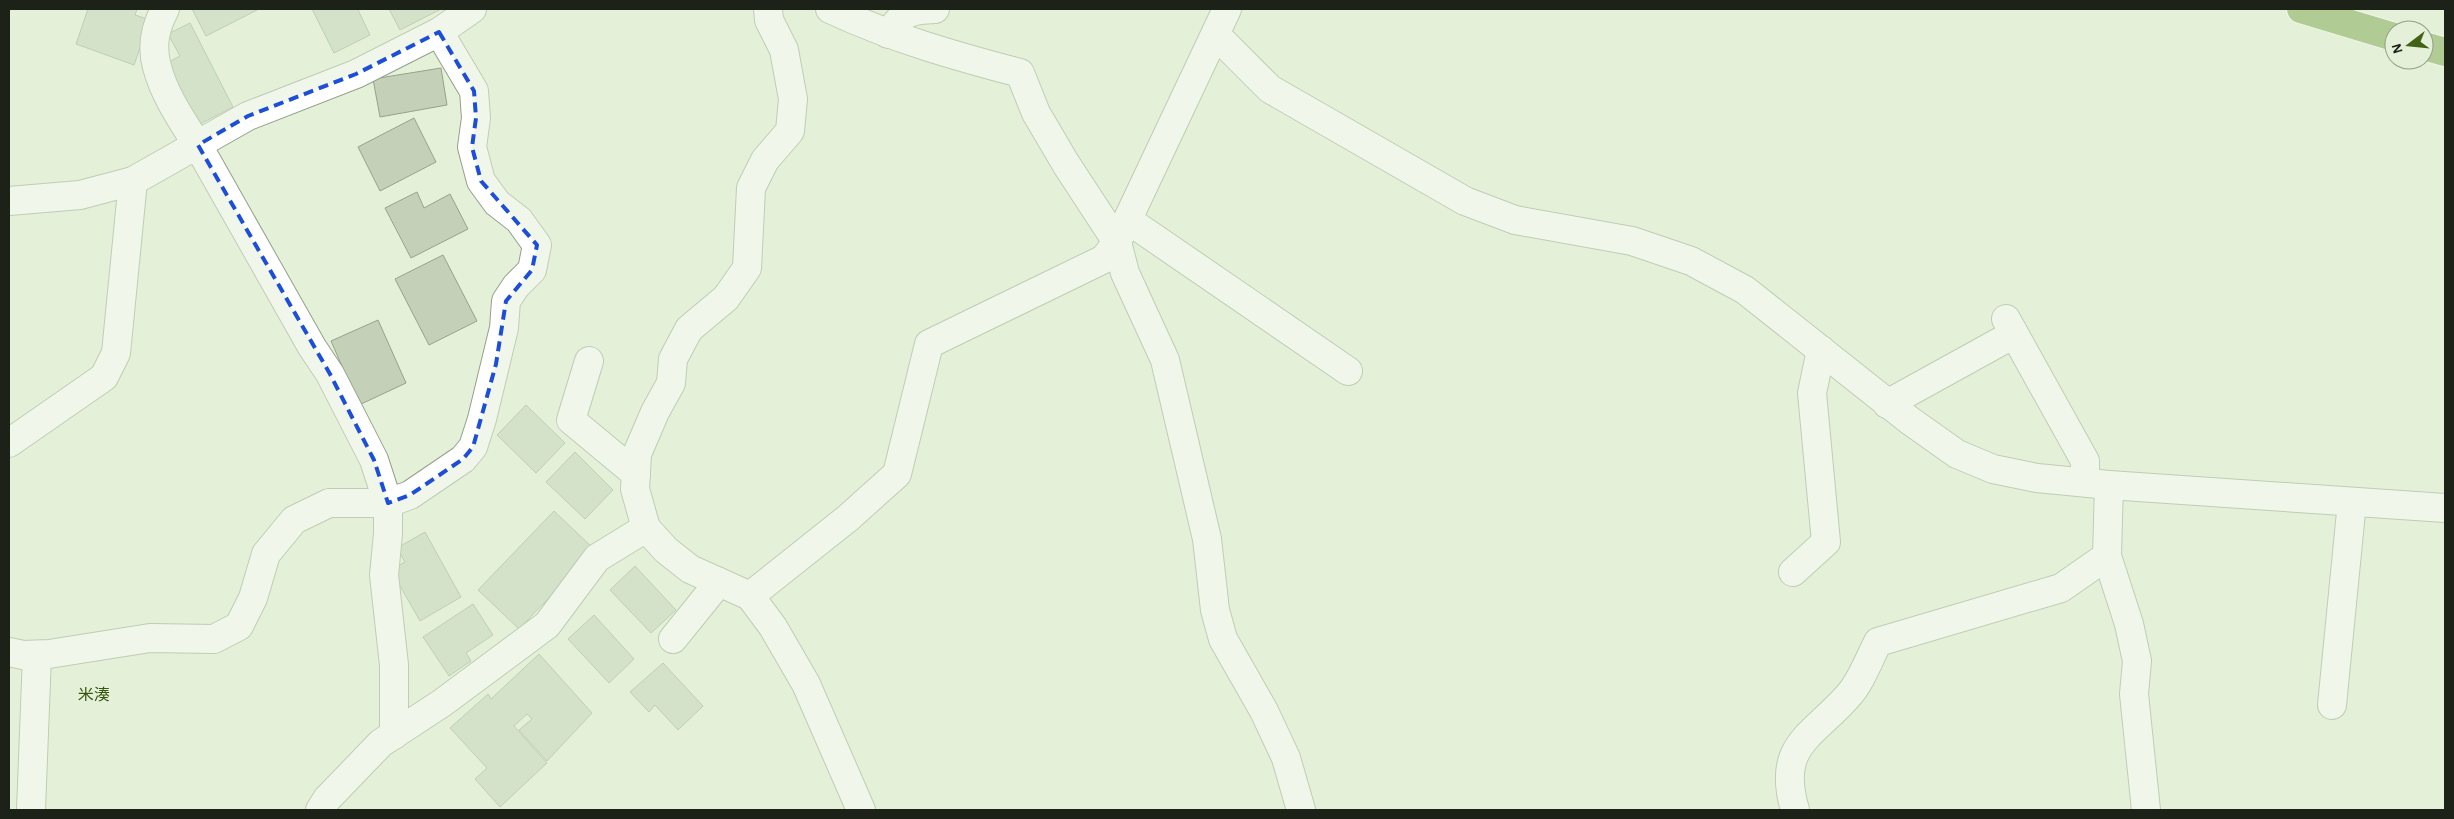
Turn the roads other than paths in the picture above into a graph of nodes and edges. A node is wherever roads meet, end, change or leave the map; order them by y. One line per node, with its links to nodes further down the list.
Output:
1 (165, 9): 12 (street)
2 (472, 9): 8 (street)
3 (768, 9): 21 (street)
4 (830, 9): 9 (street)
5 (935, 9): 9 (street)
6 (1227, 9): 11 (street)
7 (2301, 9): 10 (highway)
8 (439, 32): 12 (street); 24 (street)
9 (888, 34): 15 (street)
10 (2384, 34)
11 (1216, 35): 15 (street); 16 (street)
12 (198, 145): 13 (street); 24 (street)
13 (134, 181): 14 (street); 20 (street)
14 (9, 201)
15 (1123, 231): 18 (street); 30 (street); 39 (street)
16 (1821, 350): 19 (street); 28 (street)
17 (589, 361): 21 (street)
18 (1348, 371)
19 (1887, 404): 22 (street); 22 (street)
20 (9, 443)
21 (636, 474): 26 (street)
22 (2097, 483): 23 (street); 27 (street)
23 (2352, 502): 25 (street); 34 (street)
24 (388, 503): 33 (street); 35 (street)
25 (2445, 508)
26 (646, 528): 29 (street); 35 (street)
27 (2106, 556): 40 (street); 41 (street)
28 (1793, 572)
29 (719, 582): 30 (street); 31 (street)
30 (750, 596): 38 (street)
31 (673, 639)
32 (9, 652): 33 (street)
33 (37, 655): 36 (street)
34 (2332, 705)
35 (394, 734): 37 (street)
36 (31, 810)
37 (320, 810)
38 (861, 810)
39 (1301, 810)
40 (1795, 810)
41 (2146, 810)

